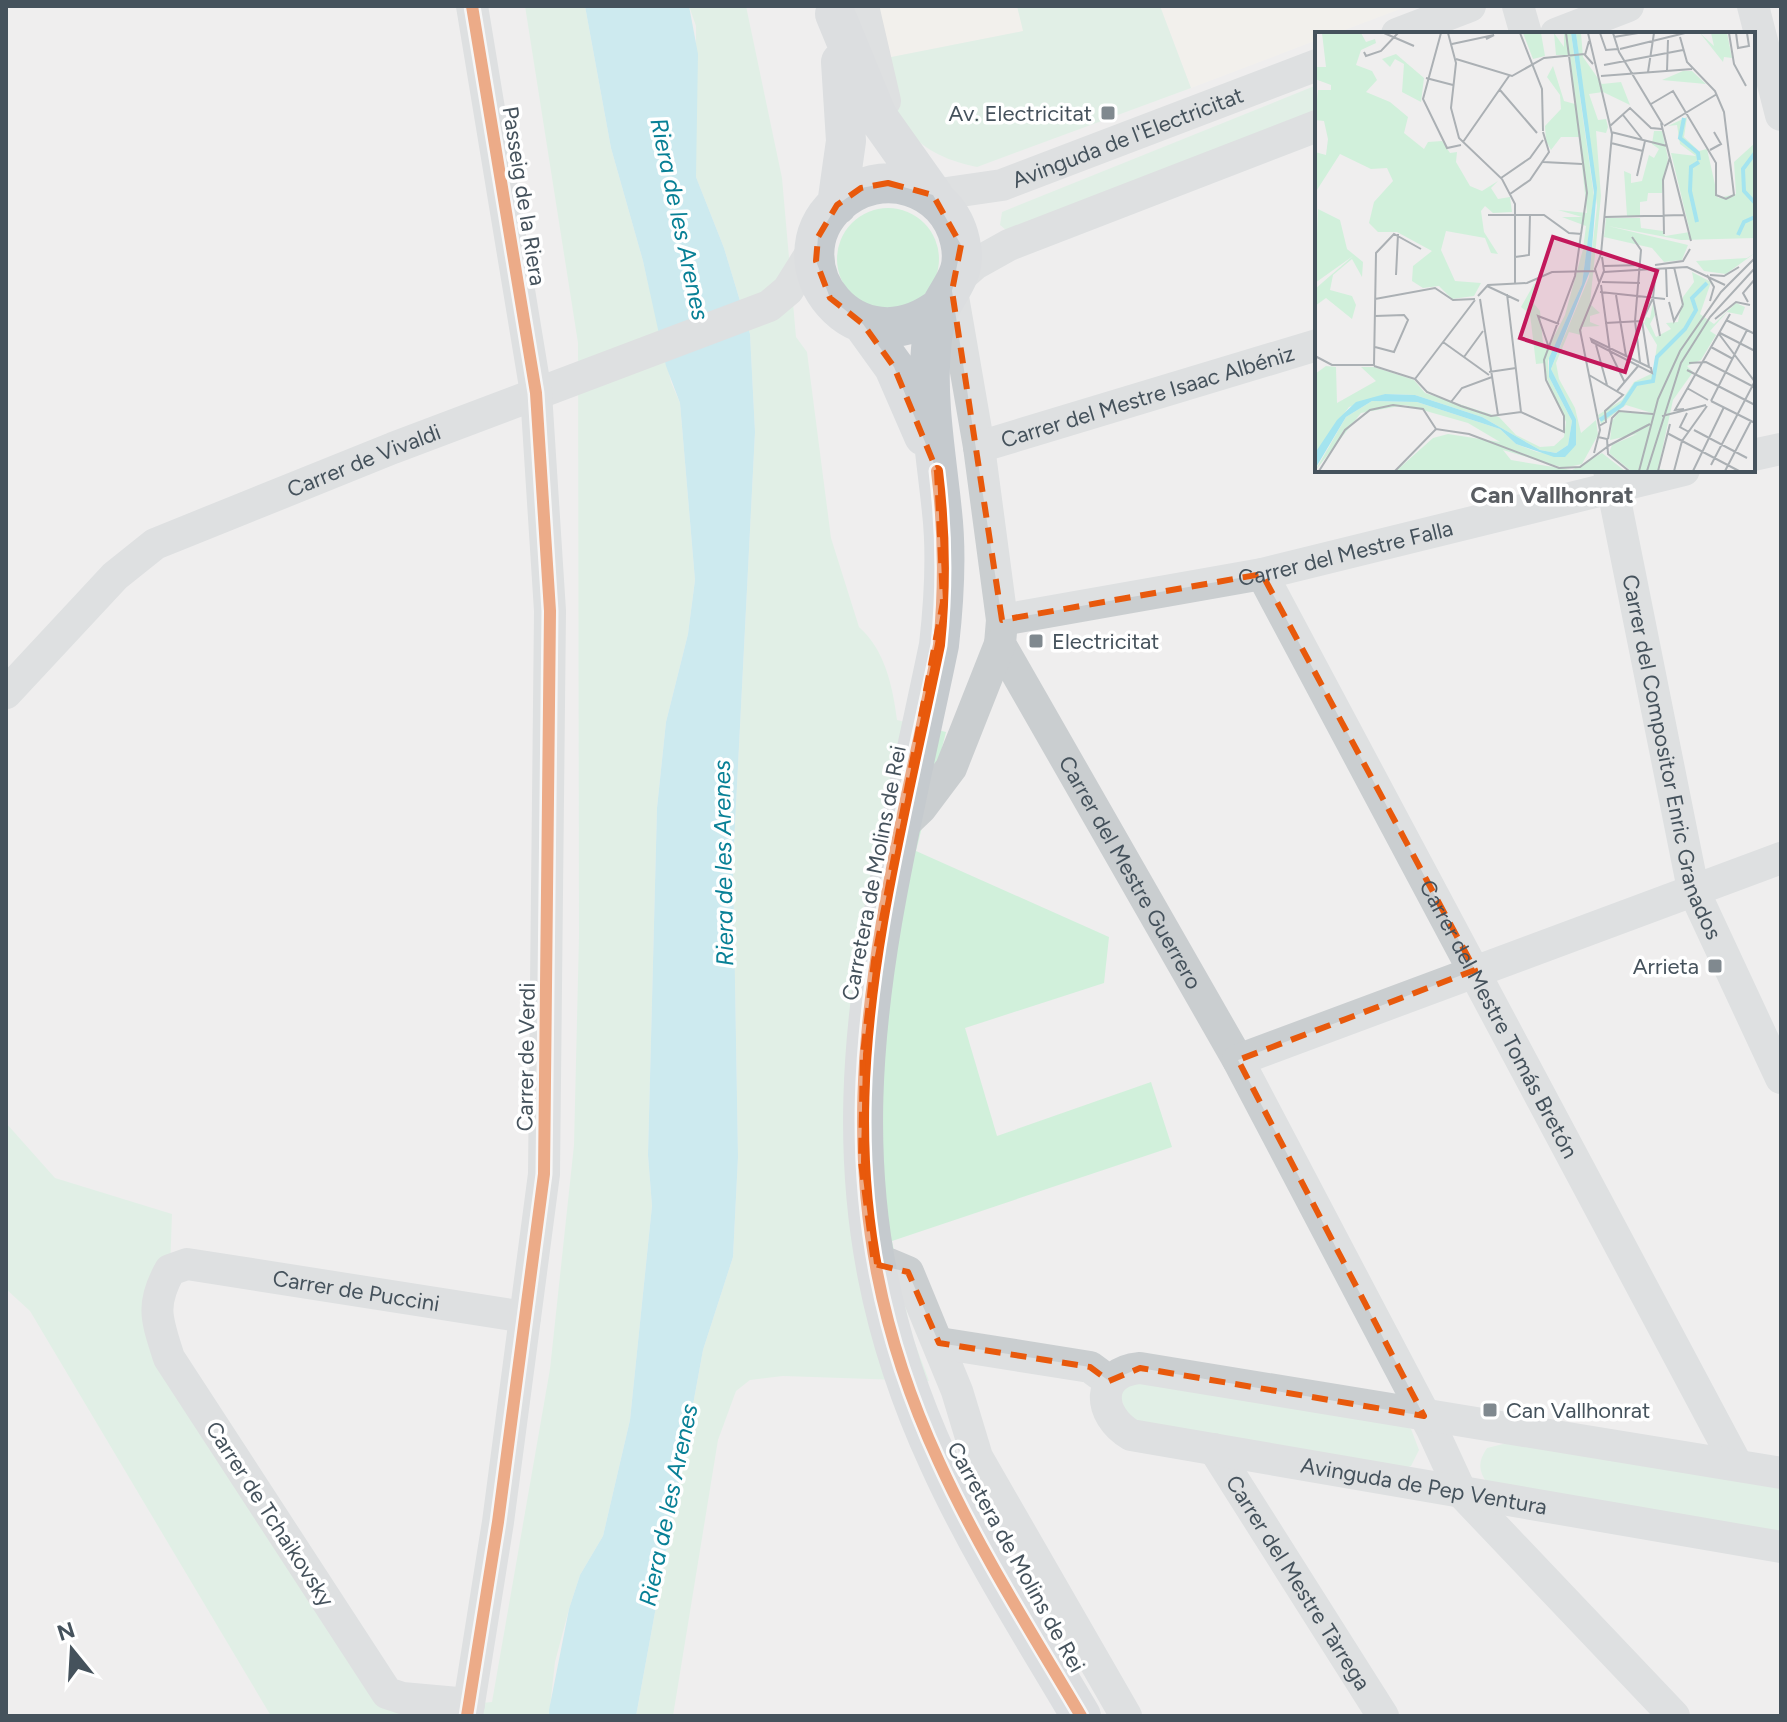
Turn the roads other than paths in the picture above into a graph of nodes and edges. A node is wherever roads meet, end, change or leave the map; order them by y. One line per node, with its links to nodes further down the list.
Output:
1 (472, 6): 20 (street, Passeig de la Riera)
2 (1470, 6): 7 (street)
3 (1518, 6): 8 (street)
4 (1628, 6): 9 (street)
5 (1753, 6): 11 (street)
6 (844, 9): 13 (main road); 14 (main road)
7 (1402, 32)
8 (1525, 32)
9 (1561, 32)
10 (1315, 66): 13 (street, Avinguda de l'Electricitat)
11 (1781, 115)
12 (1315, 127): 16 (street)
13 (924, 183): 14 (main road); 16 (main road)
14 (837, 205): 15 (main road)
15 (816, 245): 17 (street, Carrer de Vivaldi); 18 (main road, Carretera de Molins de Rei)
16 (950, 293): 18 (main road); 21 (street, Carrer del Mestre Guerrero); 24 (main road, Carretera de Molins de Rei)
17 (769, 306): 18 (street, Carrer de Vivaldi); 20 (street, Carrer de Vivaldi)
18 (854, 320): 24 (main road, Carretera de Molins de Rei)
19 (1315, 346): 21 (street, Carrer del Mestre Isaac Albéniz)
20 (536, 393): 29 (street, Carrer de Vivaldi); 38 (street, Carrer de Verdi)
21 (979, 447): 28 (street, Carrer del Mestre Guerrero)
22 (1781, 449): 23 (street)
23 (1755, 455)
24 (937, 471): 30 (main road, Carretera de Molins de Rei)
25 (1666, 472): 26 (street, Carrer del Mestre Falla)
26 (1611, 478): 27 (street, Carrer del Mestre Falla); 32 (street, Carrer del Compositor Enric Granados)
27 (1262, 574): 28 (street, Carrer del Mestre Falla); 33 (street, Carrer del Mestre Tomás Bretón)
28 (1001, 632): 30 (street, Carretera de Molins de Rei); 34 (street, Carrer del Mestre Guerrero)
29 (6, 693)
30 (899, 829): 37 (main road, Carretera de Molins de Rei)
31 (1781, 858): 32 (street)
32 (1693, 889): 33 (street); 35 (street, Carrer del Compositor Enric Granados)
33 (1475, 970): 34 (street); 43 (street, Carrer del Mestre Tomás Bretón)
34 (1238, 1060): 41 (street, Carrer del Mestre Guerrero)
35 (1781, 1078)
36 (187, 1264): 38 (street, Carrer de Puccini); 47 (street, Carrer de Tchaikovsky)
37 (874, 1264): 39 (street); 48 (main road, Carretera de Molins de Rei)
38 (525, 1317): 47 (street, Carrer de Verdi)
39 (939, 1343): 40 (street); 49 (street)
40 (1109, 1381): 41 (street); 42 (street, Avinguda de Pep Ventura)
41 (1424, 1416): 43 (street); 45 (street, Carrer del Mestre Guerrero)
42 (1214, 1449): 45 (street, Avinguda de Pep Ventura); 50 (street, Carrer del Mestre Tàrrega)
43 (1737, 1465): 44 (street)
44 (1781, 1473)
45 (1461, 1492): 46 (street, Avinguda de Pep Ventura); 51 (street, Carrer del Mestre Guerrero)
46 (1781, 1547)
47 (468, 1710)
48 (1081, 1716)
49 (1126, 1716)
50 (1383, 1716)
51 (1674, 1716)

